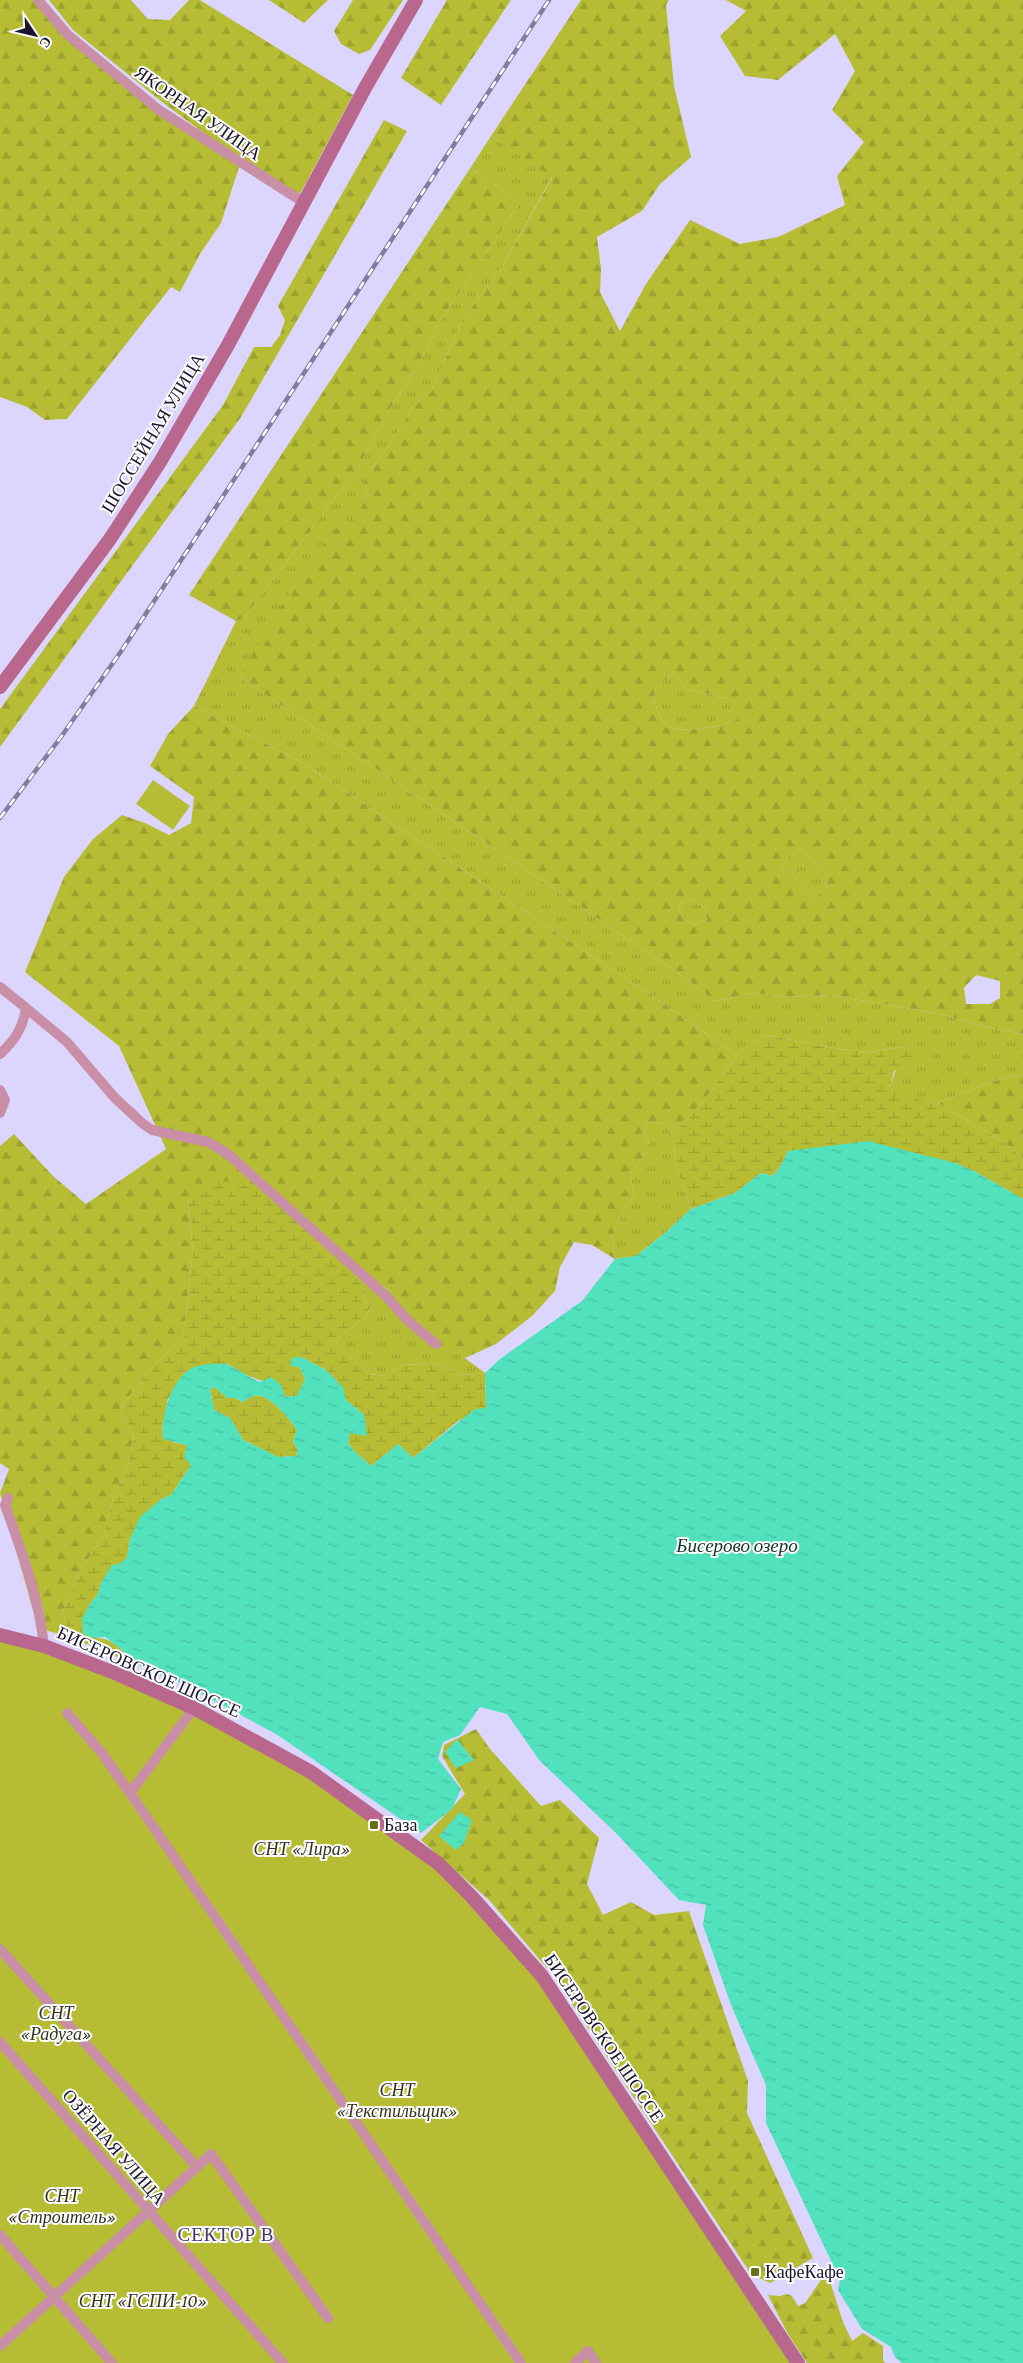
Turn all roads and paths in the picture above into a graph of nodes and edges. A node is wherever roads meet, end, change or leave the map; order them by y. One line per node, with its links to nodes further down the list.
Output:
1 (38, 0): 3 (street, ЯКОРНАЯ УЛИЦА)
2 (416, 0): 3 (main road, ШОССЕЙНАЯ УЛИЦА)
3 (303, 202): 4 (main road, ШОССЕЙНАЯ УЛИЦА)
4 (0, 687)
5 (0, 987): 6 (street)
6 (26, 1008): 7 (street); 10 (street)
7 (0, 1054)
8 (0, 1090): 9 (street)
9 (0, 1113)
10 (436, 1344)
11 (8, 1498): 13 (street)
12 (0, 1635): 13 (main road, БИСЕРОВСКОЕ ШОССЕ)
13 (44, 1646): 14 (main road, БИСЕРОВСКОЕ ШОССЕ)
14 (194, 1708): 16 (street); 30 (main road, БИСЕРОВСКОЕ ШОССЕ)
15 (67, 1713): 16 (street)
16 (130, 1793): 27 (street)
17 (0, 1949): 19 (street)
18 (0, 2042): 20 (street, ОЗЁРНАЯ УЛИЦА)
19 (197, 2167): 20 (street); 23 (street)
20 (149, 2211): 22 (street); 26 (street, ОЗЁРНАЯ УЛИЦА)
21 (0, 2235): 22 (street)
22 (54, 2297): 24 (street); 25 (street)
23 (328, 2318)
24 (0, 2346)
25 (112, 2363)
26 (283, 2363)
27 (521, 2363)
28 (575, 2363): 29 (street)
29 (596, 2363)
30 (798, 2363)

